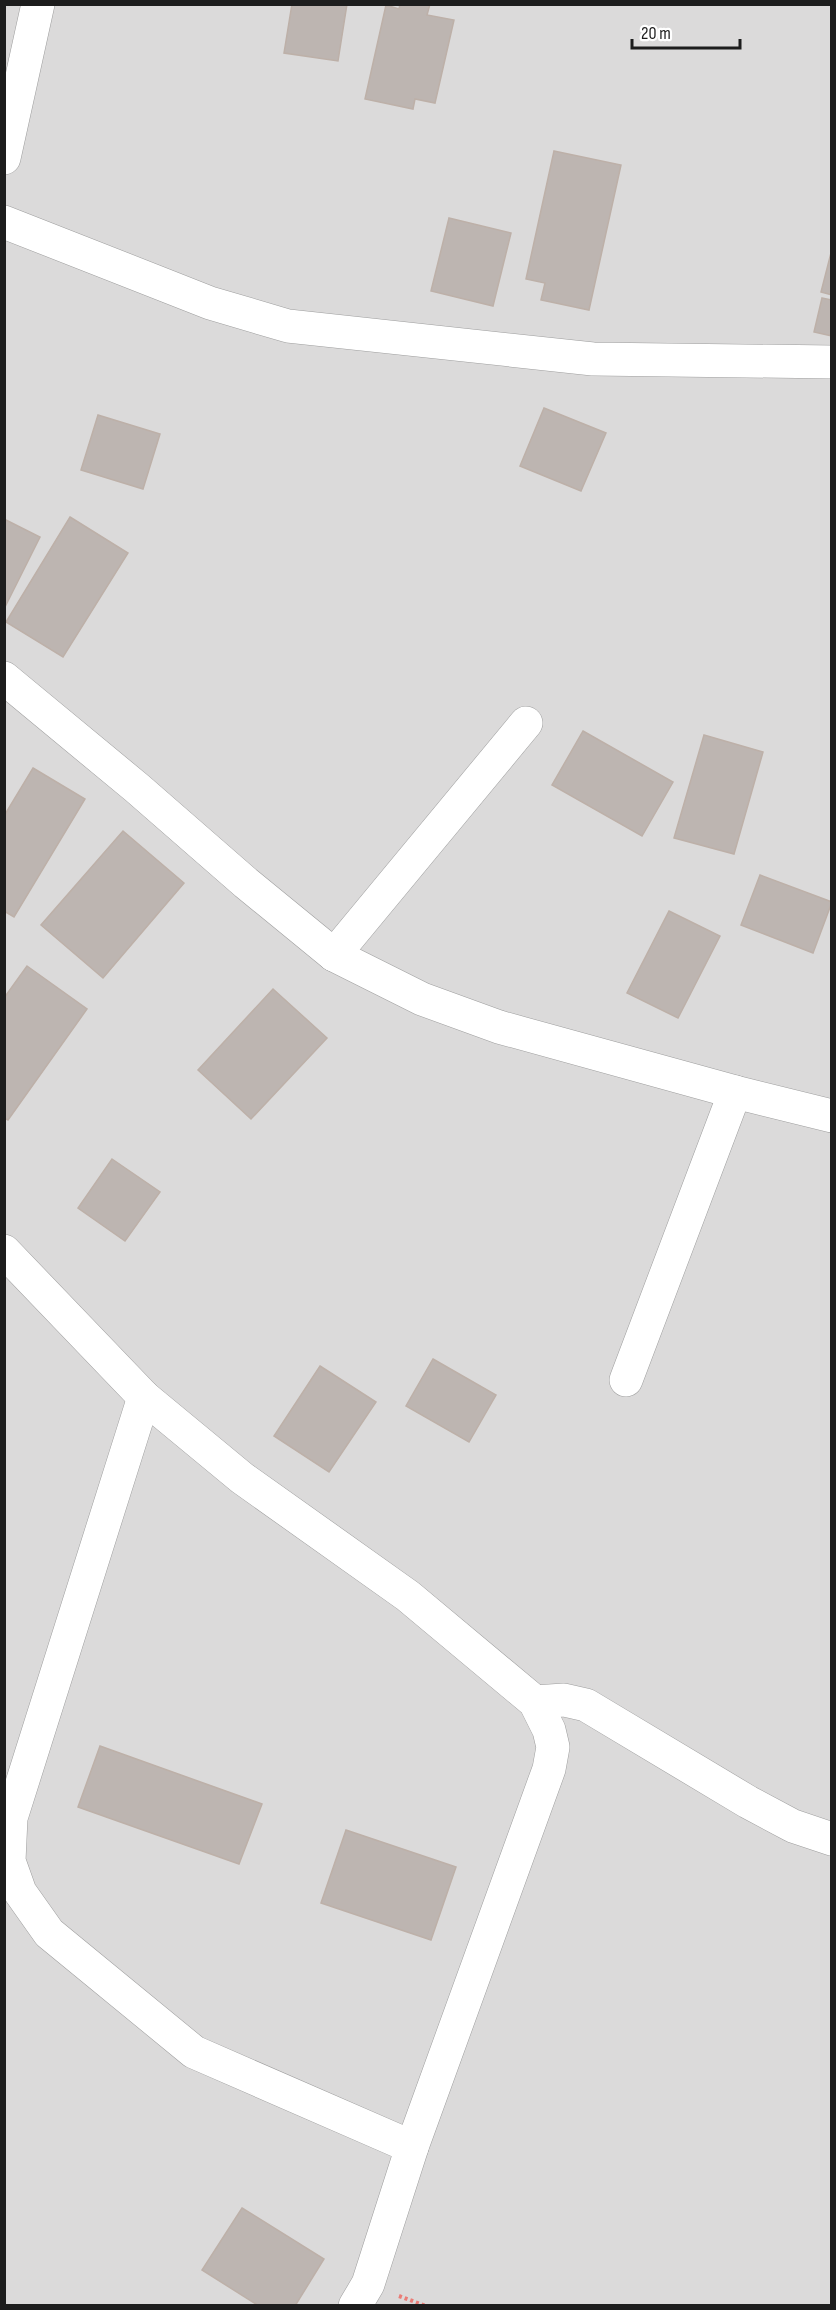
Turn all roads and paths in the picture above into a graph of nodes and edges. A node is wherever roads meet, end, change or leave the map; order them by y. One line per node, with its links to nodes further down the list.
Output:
1 (38, 4): 2 (street)
2 (4, 158)
3 (4, 222): 4 (street)
4 (831, 362)
5 (4, 678): 7 (street)
6 (526, 723): 7 (street)
7 (334, 955): 8 (street)
8 (735, 1092): 9 (street); 11 (street)
9 (831, 1116)
10 (4, 1251): 12 (street)
11 (626, 1380)
12 (144, 1397): 13 (street); 15 (street)
13 (535, 1702): 14 (street); 15 (street)
14 (831, 1839)
15 (412, 2147): 16 (street)
16 (355, 2306)

